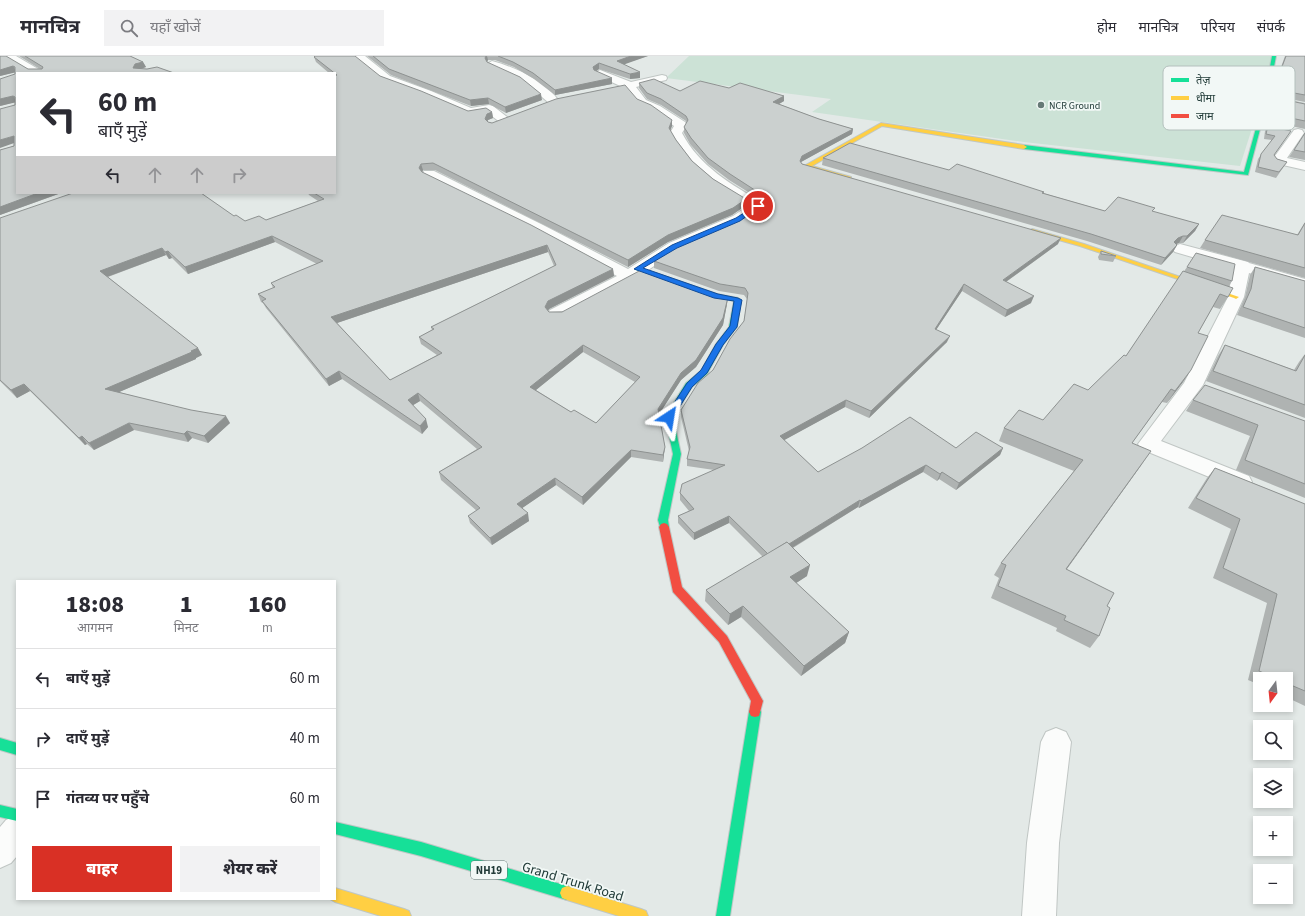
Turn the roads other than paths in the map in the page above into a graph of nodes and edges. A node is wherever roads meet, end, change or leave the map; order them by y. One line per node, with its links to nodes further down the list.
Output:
1 (8, 56): 6 (street)
2 (360, 56): 16 (street)
3 (1274, 56): 5 (main road)
4 (492, 64): 12 (street)
5 (1272, 66)
6 (34, 72)
7 (600, 73): 9 (street)
8 (662, 78): 9 (street)
9 (628, 85): 10 (street); 26 (street)
10 (609, 89)
11 (567, 98): 12 (street)
12 (553, 101): 14 (street)
13 (1295, 105): 15 (street)
14 (541, 106)
15 (1305, 107)
16 (493, 124)
17 (1257, 130): 22 (main road)
18 (1285, 130): 19 (street)
19 (1301, 134): 20 (street)
20 (1305, 166)
21 (429, 174): 26 (street)
22 (860, 181)
23 (1020, 228): 28 (main road)
24 (1180, 249): 25 (street)
25 (1242, 265): 27 (street); 28 (street)
26 (633, 272): 29 (street); 42 (main road)
27 (1305, 284)
28 (1236, 297): 30 (street)
29 (556, 314)
30 (1255, 488)
31 (1056, 742): 43 (street)
32 (0, 744): 33 (main road)
33 (16, 748)
34 (0, 811): 35 (main road)
35 (16, 815)
36 (336, 828): 41 (main road, Grand Trunk Road / NH19)
37 (16, 832): 38 (street)
38 (0, 852)
39 (336, 895): 40 (main road)
40 (404, 916)
41 (641, 916)
42 (723, 916)
43 (1039, 916)

